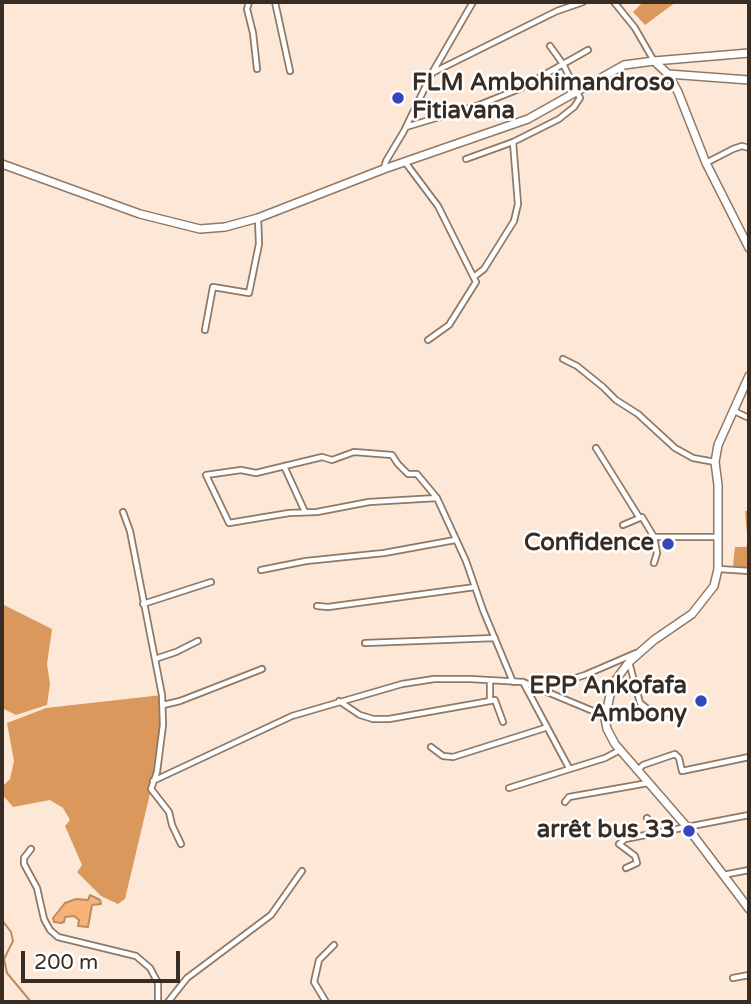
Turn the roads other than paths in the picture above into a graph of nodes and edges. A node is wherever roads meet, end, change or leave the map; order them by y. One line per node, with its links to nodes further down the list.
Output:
1 (249, 2): 11 (street)
2 (275, 2): 12 (street)
3 (473, 2): 13 (street)
4 (583, 2): 13 (street)
5 (614, 2): 9 (street)
6 (550, 46): 10 (street)
7 (588, 50): 10 (street)
8 (749, 53): 9 (street)
9 (654, 61): 14 (street); 16 (street)
10 (563, 64): 16 (street); 17 (street)
11 (257, 69)
12 (290, 71)
13 (432, 73): 17 (street)
14 (668, 74): 15 (street); 22 (street)
15 (749, 80)
16 (578, 93): 18 (street); 21 (street)
17 (406, 127): 24 (street)
18 (513, 142): 20 (street); 27 (street)
19 (749, 148): 22 (street)
20 (467, 159)
21 (405, 162): 24 (street); 27 (street)
22 (706, 163): 26 (street)
23 (2, 164): 25 (street)
24 (384, 169): 25 (street)
25 (258, 218): 28 (street)
26 (749, 248)
27 (475, 276): 29 (street)
28 (205, 330)
29 (428, 340)
30 (563, 359): 35 (street)
31 (749, 376): 32 (street)
32 (734, 411): 33 (street); 35 (street)
33 (749, 418)
34 (596, 448): 40 (street)
35 (715, 462): 43 (street)
36 (284, 466): 37 (street); 39 (street); 39 (street)
37 (437, 498): 39 (street); 44 (street)
38 (123, 512): 51 (street)
39 (305, 512)
40 (639, 517): 41 (street); 42 (street)
41 (623, 526)
42 (653, 537): 43 (street); 45 (street)
43 (718, 537): 46 (street)
44 (455, 540): 47 (street); 50 (street)
45 (654, 563)
46 (719, 569): 48 (street); 56 (street)
47 (261, 570)
48 (749, 571)
49 (211, 582): 51 (street)
50 (475, 587): 52 (street); 53 (street)
51 (143, 604): 57 (street)
52 (317, 606)
53 (495, 638): 55 (street); 61 (street)
54 (198, 640): 57 (street)
55 (365, 643)
56 (641, 651): 58 (street); 63 (street)
57 (155, 659): 66 (street)
58 (629, 662): 67 (street); 68 (street)
59 (262, 669): 66 (street)
60 (490, 682): 61 (street); 64 (street); 65 (street)
61 (513, 682): 62 (street)
62 (523, 682): 63 (street); 70 (street)
63 (540, 689): 68 (street)
64 (339, 701): 65 (street); 76 (street)
65 (490, 701): 69 (street)
66 (163, 705): 76 (street)
67 (670, 713)
68 (605, 716): 72 (street)
69 (503, 722)
70 (545, 728): 71 (street); 74 (street)
71 (431, 747)
72 (620, 750): 74 (street); 75 (street)
73 (749, 757): 75 (street)
74 (569, 768): 78 (street)
75 (638, 770): 77 (street)
76 (153, 781): 84 (street)
77 (650, 783): 79 (street); 82 (street)
78 (509, 788)
79 (565, 802)
80 (749, 815): 82 (street)
81 (647, 818): 83 (street)
82 (687, 827): 83 (street); 89 (street)
83 (656, 833): 86 (street)
84 (181, 844)
85 (31, 849): 94 (street)
86 (626, 868)
87 (749, 870): 89 (street)
88 (302, 871): 95 (street)
89 (723, 875): 90 (street)
90 (749, 909)
91 (334, 945): 96 (street)
92 (749, 975): 93 (street)
93 (733, 978)
94 (158, 1002)
95 (167, 1002)
96 (326, 1002)

